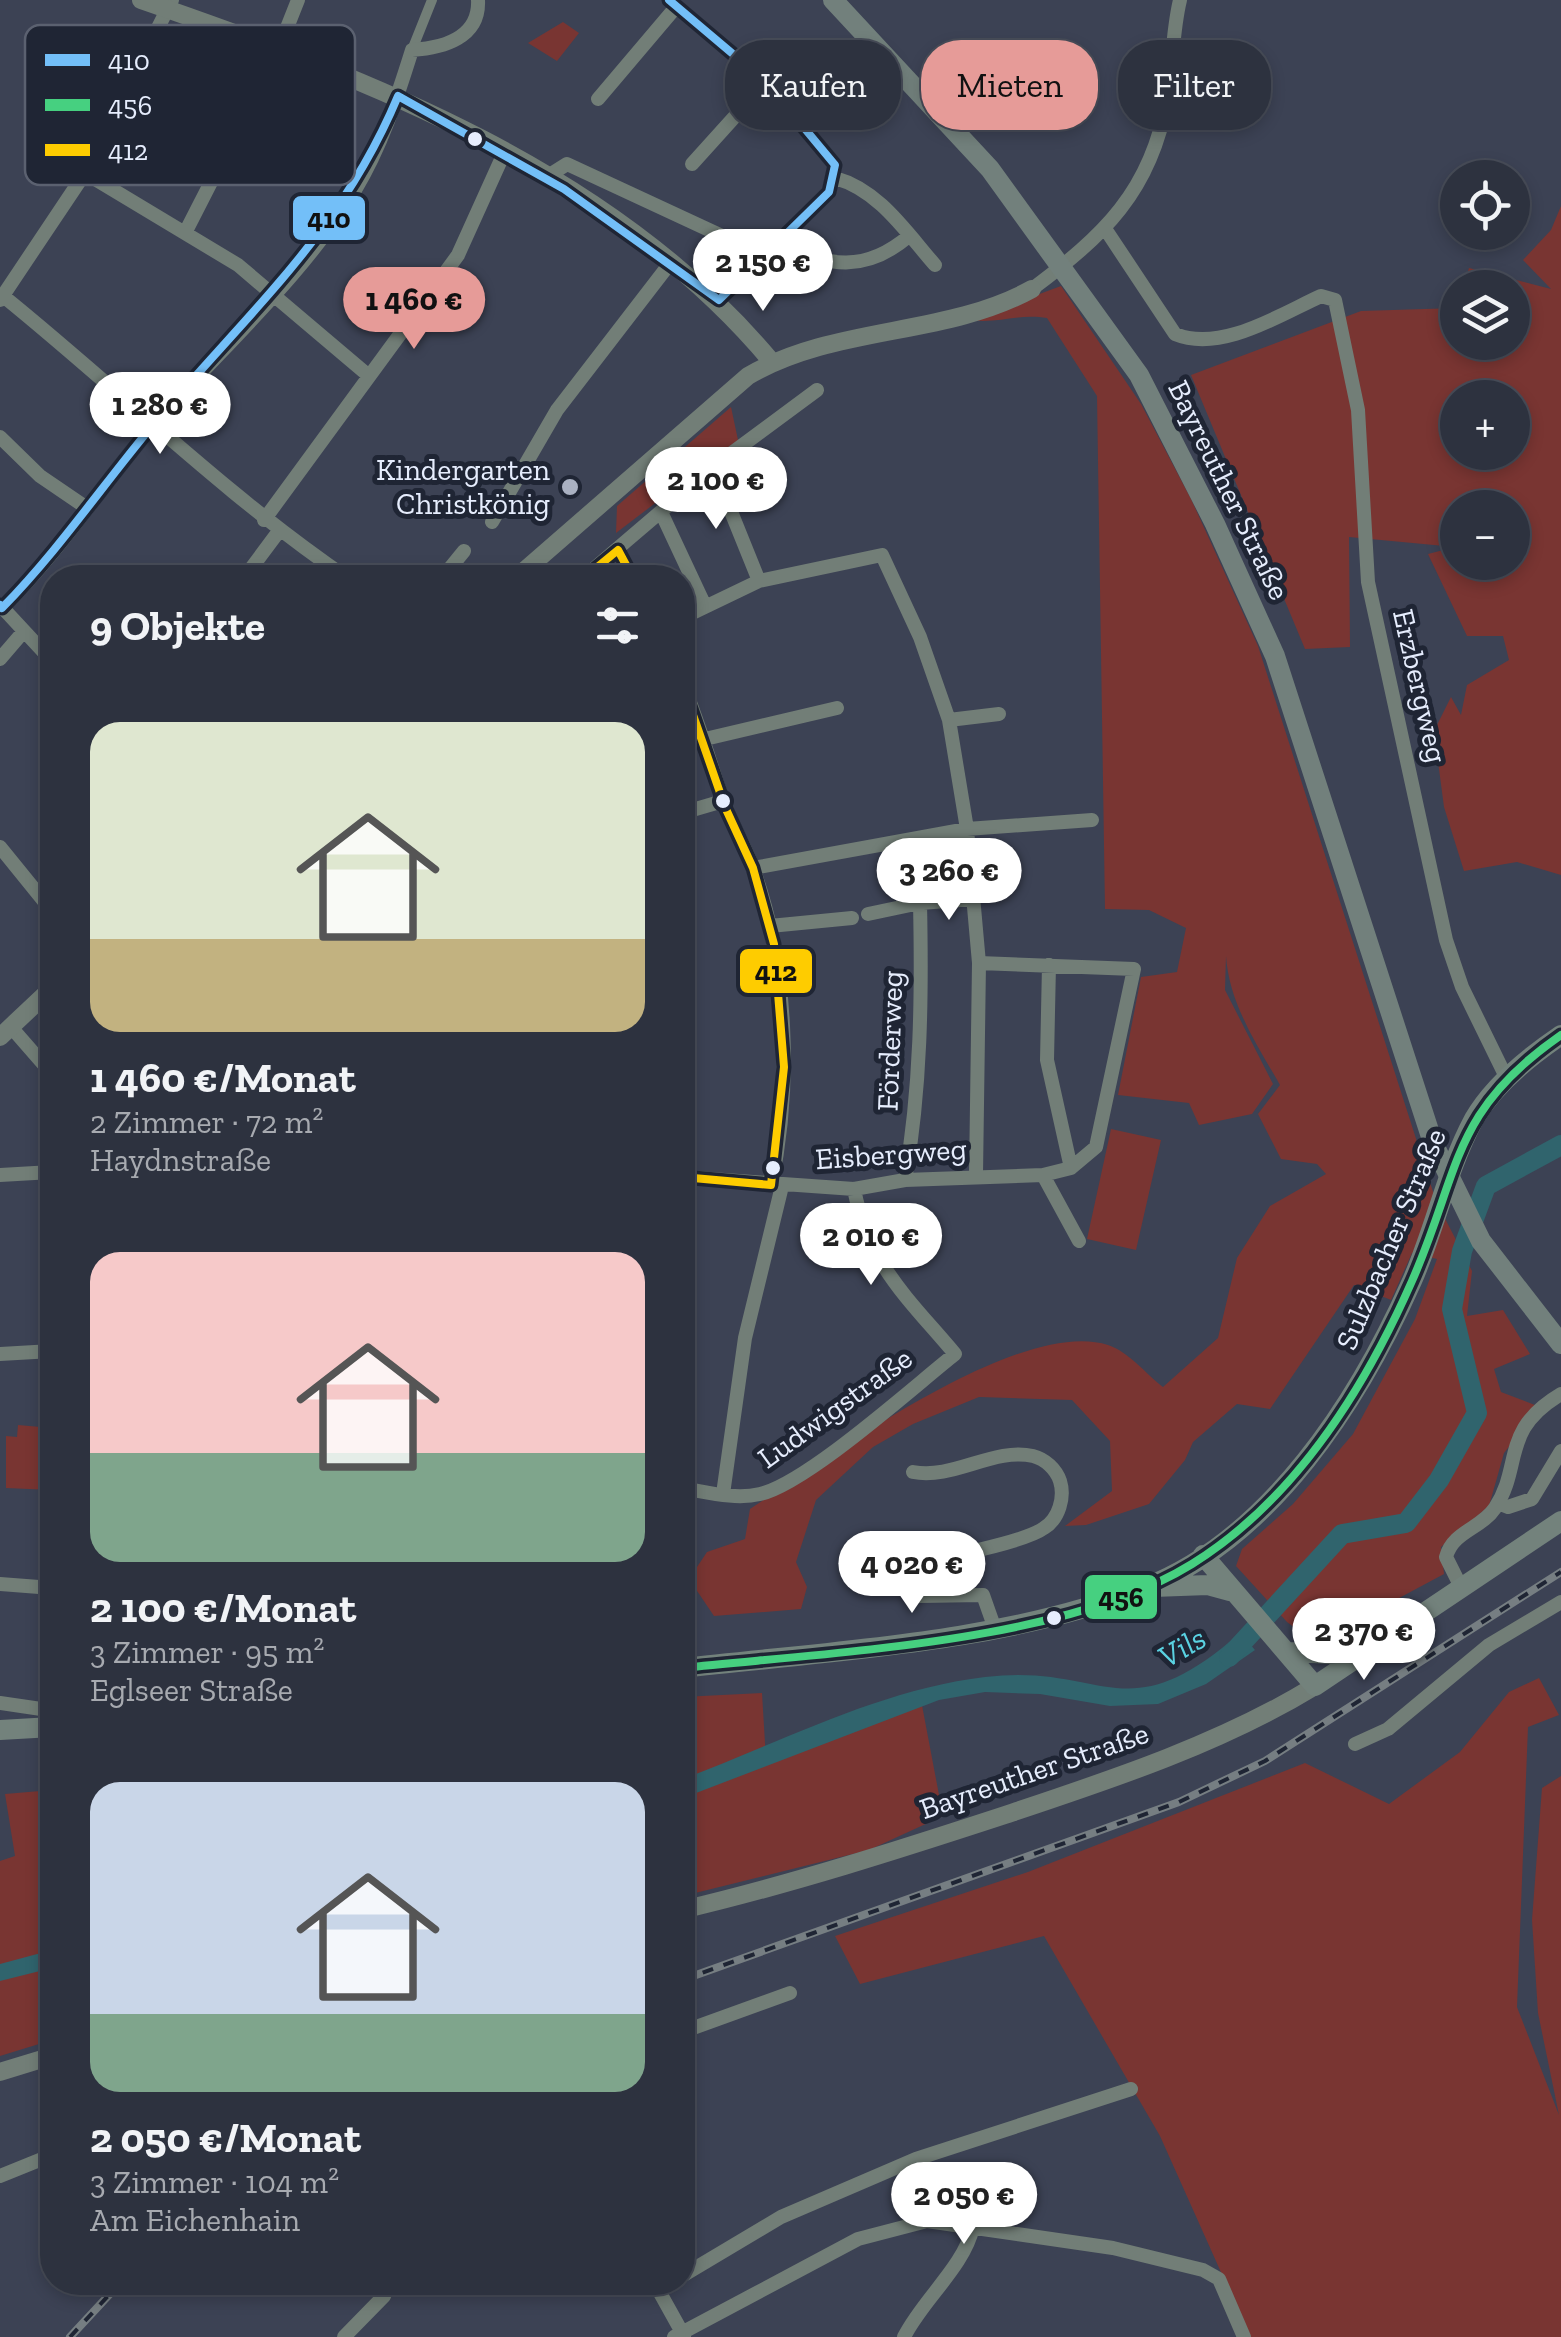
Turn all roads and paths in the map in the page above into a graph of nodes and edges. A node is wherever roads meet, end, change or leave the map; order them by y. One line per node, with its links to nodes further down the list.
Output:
1 (140, 0): 8 (street)
2 (298, 0): 10 (street)
3 (432, 0): 12 (street)
4 (478, 0): 12 (street)
5 (833, 0): 100 (main road, Bayreuther Straße)
6 (1180, 0): 25 (street)
7 (673, 3): 11 (street); 15 (street)
8 (170, 5): 9 (street)
9 (216, 25)
10 (288, 25)
11 (725, 47)
12 (412, 50): 14 (street)
13 (355, 80): 14 (street)
14 (398, 96): 18 (street); 33 (street)
15 (598, 99)
16 (725, 127): 19 (street)
17 (809, 130): 21 (street)
18 (505, 151): 20 (street); 37 (street)
19 (692, 164)
20 (548, 176): 29 (street); 30 (street)
21 (835, 178): 27 (street); 28 (street)
22 (77, 185): 34 (street)
23 (105, 185): 26 (street)
24 (209, 185): 26 (street)
25 (1106, 230): 32 (street); 89 (street, Erzbergweg)
26 (185, 233): 33 (street)
27 (784, 235): 28 (street); 29 (street)
28 (909, 236): 31 (street)
29 (763, 255): 35 (street)
30 (670, 262): 35 (street); 45 (street)
31 (935, 265)
32 (1032, 289): 36 (street)
33 (273, 294): 37 (street); 39 (street)
34 (1, 298): 39 (street)
35 (719, 300): 36 (street)
36 (772, 362): 53 (street)
37 (369, 376): 44 (street)
38 (817, 390): 41 (street)
39 (155, 423): 42 (street); 44 (street)
40 (0, 437): 42 (street)
41 (713, 467): 43 (street); 58 (street)
42 (87, 508): 49 (street)
43 (661, 512): 47 (street); 56 (street)
44 (264, 520): 46 (street)
45 (492, 522)
46 (278, 532): 50 (street); 51 (street)
47 (618, 550): 54 (street); 55 (street)
48 (464, 551): 52 (street)
49 (46, 565)
50 (254, 565)
51 (328, 565)
52 (453, 565)
53 (531, 565)
54 (599, 565)
55 (626, 565)
56 (686, 565)
57 (40, 572): 61 (street)
58 (760, 581): 60 (street); 69 (street)
59 (695, 585): 60 (street)
60 (705, 606): 62 (street)
61 (1, 607): 63 (street)
62 (695, 611)
63 (24, 630): 64 (street); 65 (street)
64 (40, 648)
65 (0, 659)
66 (838, 708): 70 (street)
67 (695, 714): 70 (street)
68 (999, 714): 69 (street)
69 (949, 720): 74 (street)
70 (705, 739): 71 (street)
71 (723, 801): 72 (street); 76 (street)
72 (695, 809)
73 (1092, 820): 74 (street)
74 (968, 829): 76 (street); 78 (street)
75 (0, 847): 77 (street)
76 (753, 868): 82 (street)
77 (40, 895)
78 (974, 900): 79 (street); 83 (street)
79 (920, 903): 80 (street); 96 (street, Förderweg)
80 (868, 914)
81 (852, 918): 82 (street)
82 (770, 926): 97 (street)
83 (979, 963): 84 (street); 94 (street)
84 (1049, 965): 90 (street); 90 (street)
85 (40, 999): 86 (street)
86 (6, 1032): 88 (street)
87 (1561, 1036): 89 (main road, Sulzbacher Straße)
88 (40, 1063)
89 (1506, 1079): 110 (main road, Sulzbacher Straße)
90 (1070, 1168): 93 (street, Eisbergweg)
91 (40, 1173): 92 (street)
92 (0, 1175)
93 (1043, 1175): 94 (street, Eisbergweg); 99 (street)
94 (976, 1176): 96 (street, Eisbergweg)
95 (695, 1178): 97 (street, Eisbergweg)
96 (905, 1180): 98 (street, Eisbergweg)
97 (776, 1186): 98 (street, Eisbergweg); 107 (street)
98 (854, 1189): 107 (street, Ludwigstraße)
99 (1078, 1241)
100 (1561, 1344)
101 (40, 1351): 102 (street)
102 (0, 1354)
103 (1557, 1402): 108 (street)
104 (1561, 1451): 108 (street)
105 (913, 1472): 116 (street)
106 (695, 1490): 107 (street, Ludwigstraße)
107 (723, 1494)
108 (1498, 1503): 113 (street)
109 (1561, 1521): 113 (main road, Bayreuther Straße)
110 (1208, 1571): 114 (main road, Sulzbacher Straße); 114 (main road, Sulzbacher Straße); 118 (main road)
111 (0, 1584): 112 (street)
112 (40, 1587)
113 (1461, 1587): 117 (main road, Bayreuther Straße)
114 (1147, 1588): 116 (main road, Sulzbacher Straße)
115 (1561, 1602): 125 (street)
116 (995, 1628): 119 (main road, Sulzbacher Straße)
117 (1385, 1639): 118 (main road, Bayreuther Straße); 120 (main road, Bayreuther Straße)
118 (1286, 1652): 120 (main road)
119 (695, 1666)
120 (1315, 1686): 126 (street, Bayreuther Straße)
121 (0, 1704): 122 (street)
122 (40, 1709)
123 (40, 1728): 124 (main road)
124 (0, 1730)
125 (1355, 1744)
126 (695, 1907)
127 (790, 1993): 128 (street)
128 (695, 2027)
129 (40, 2060): 130 (street)
130 (0, 2072)
131 (1130, 2089): 135 (street)
132 (40, 2160): 133 (street)
133 (0, 2176)
134 (973, 2226): 138 (street); 140 (street); 141 (street)
135 (695, 2268)
136 (384, 2295): 139 (street)
137 (665, 2295): 138 (street)
138 (679, 2335)
139 (344, 2337)
140 (904, 2337)
141 (1244, 2337)

